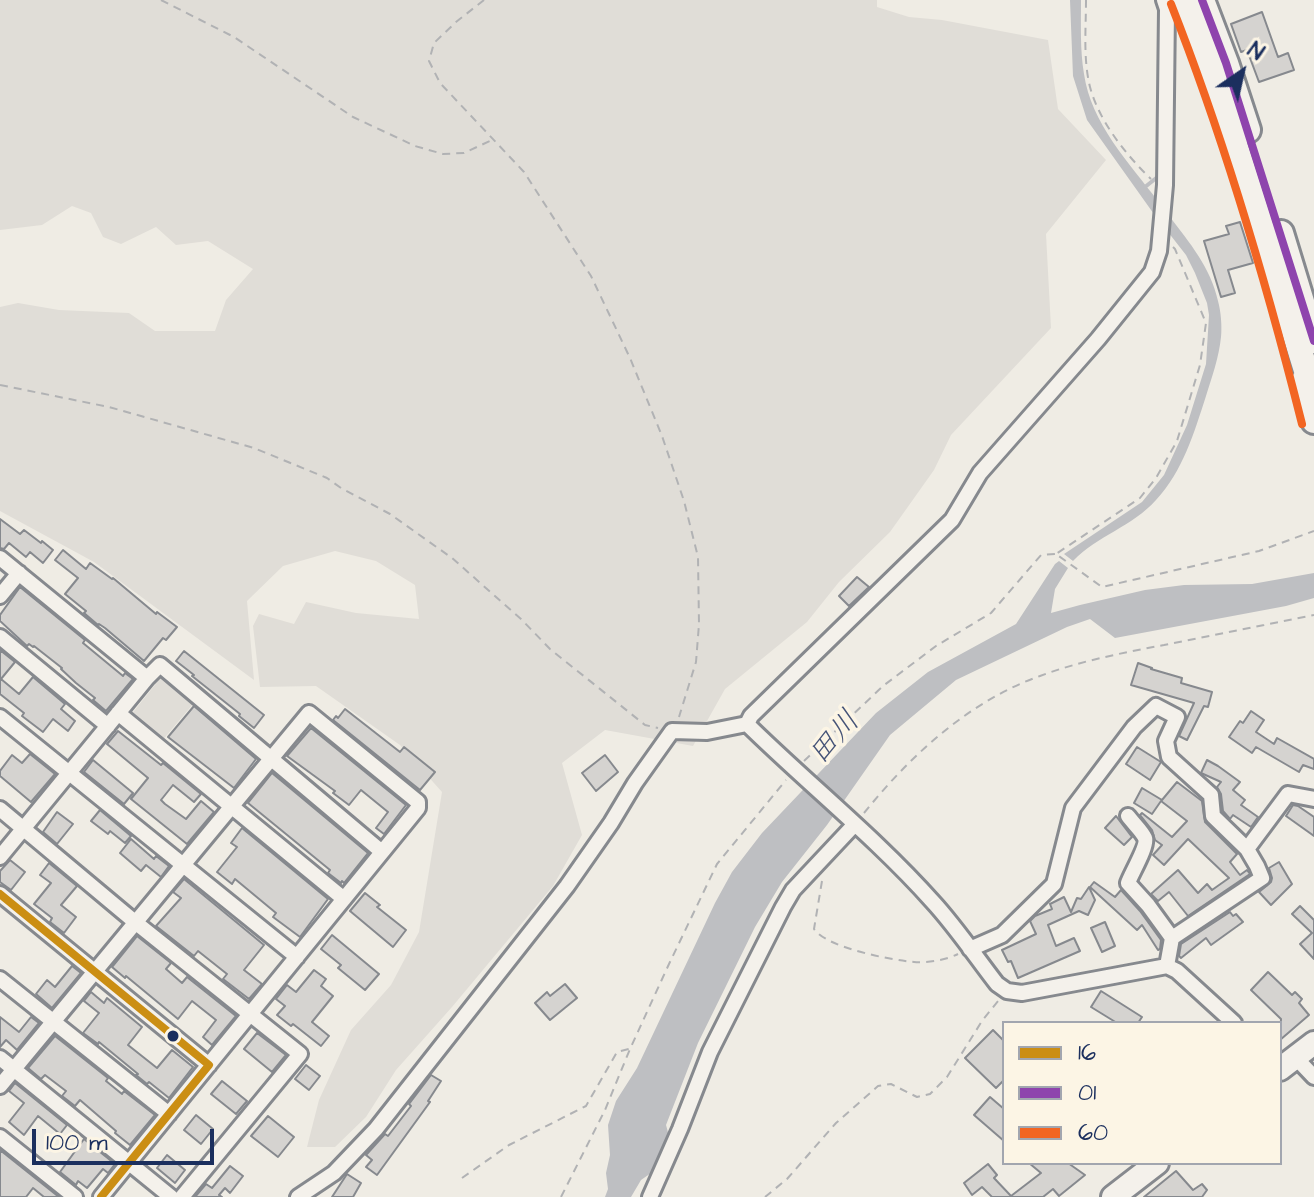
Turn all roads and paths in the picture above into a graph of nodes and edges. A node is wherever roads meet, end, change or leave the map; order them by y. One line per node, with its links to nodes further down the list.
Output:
1 (161, 0): 7 (path)
2 (484, 0): 7 (path)
3 (1086, 0): 8 (path)
4 (1164, 0): 8 (street)
5 (1182, 0): 10 (highway)
6 (1202, 0): 11 (highway)
7 (494, 140): 27 (path)
8 (1164, 193): 9 (street)
9 (1160, 238): 16 (path); 25 (street)
10 (1285, 304): 13 (highway); 14 (highway)
11 (1314, 341)
12 (0, 385): 27 (path)
13 (1314, 396)
14 (1314, 421)
15 (1314, 531): 16 (path)
16 (1056, 554): 29 (path)
17 (0, 558): 18 (street)
18 (19, 573): 19 (street); 22 (street)
19 (0, 596)
20 (1314, 615): 35 (path)
21 (0, 637): 26 (street)
22 (147, 678): 23 (street); 28 (street)
23 (118, 713): 26 (street); 32 (street)
24 (0, 717): 30 (street)
25 (747, 724): 27 (street); 29 (street)
26 (108, 726): 30 (street)
27 (672, 731): 72 (street)
28 (271, 758): 32 (street); 38 (street); 38 (street)
29 (794, 770): 35 (street); 56 (path)
30 (69, 773): 36 (street); 41 (street)
31 (1314, 799): 37 (street)
32 (231, 805): 41 (street); 43 (street)
33 (0, 809): 36 (street)
34 (1128, 816): 45 (street)
35 (854, 823): 39 (street); 46 (street)
36 (24, 828): 40 (street); 44 (street)
37 (1247, 849): 45 (street); 46 (street)
38 (382, 852): 43 (street)
39 (826, 855): 46 (path); 74 (street)
40 (0, 857)
41 (182, 864): 44 (street); 47 (street)
42 (0, 894): 49 (street)
43 (344, 899): 47 (street)
44 (135, 922): 49 (street); 52 (street)
45 (1172, 938): 48 (street)
46 (970, 949): 51 (street)
47 (297, 957): 52 (street)
48 (1167, 966): 51 (street); 53 (street)
49 (95, 972): 54 (street); 59 (street)
50 (0, 979): 54 (street)
51 (1007, 991): 75 (path)
52 (251, 1015): 59 (street); 71 (street)
53 (1232, 1021)
54 (53, 1022): 60 (street); 63 (street)
55 (1314, 1043): 58 (main road)
56 (630, 1049): 67 (path); 73 (path)
57 (0, 1058): 60 (street)
58 (1284, 1064): 61 (street)
59 (209, 1065): 63 (street)
60 (14, 1069): 62 (street); 65 (street)
61 (1314, 1077)
62 (0, 1086)
63 (169, 1114): 65 (street)
64 (0, 1137): 68 (street)
65 (129, 1163): 69 (street); 70 (street)
66 (1154, 1165): 76 (main road)
67 (462, 1178)
68 (75, 1197)
69 (101, 1197)
70 (171, 1197)
71 (182, 1197)
72 (298, 1197)
73 (561, 1197)
74 (650, 1197)
75 (765, 1197)
76 (1113, 1197)

